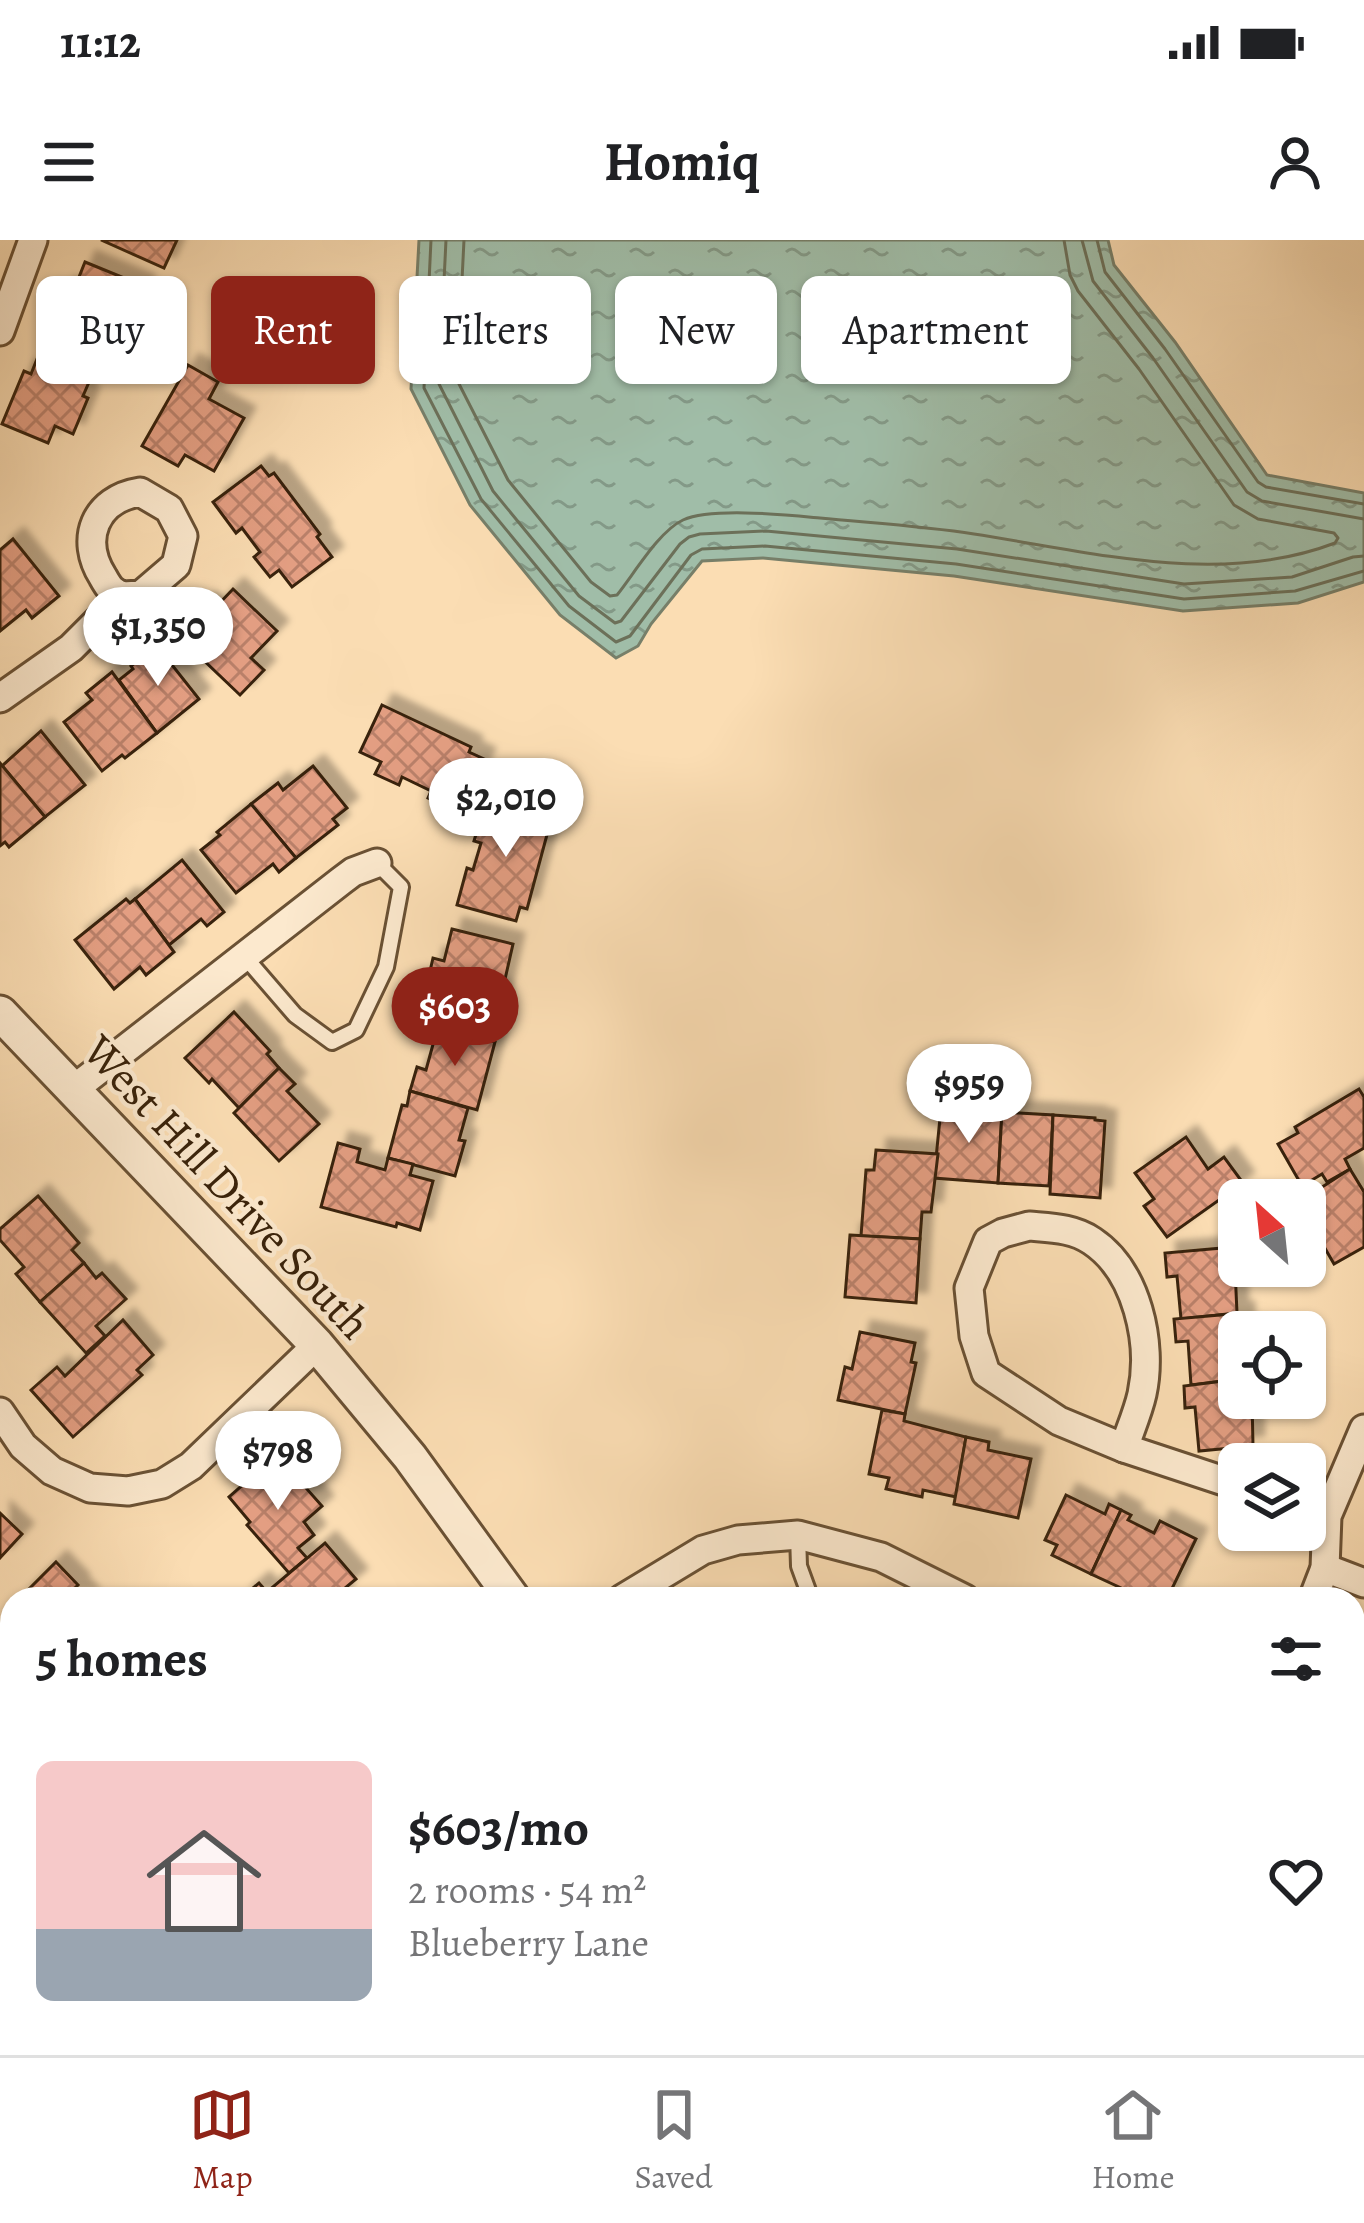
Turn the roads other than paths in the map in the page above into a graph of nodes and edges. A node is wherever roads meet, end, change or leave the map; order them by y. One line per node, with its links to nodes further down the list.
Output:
1 (33, 240): 2 (street)
2 (0, 331)
3 (123, 596): 4 (street)
4 (0, 698)
5 (377, 863): 6 (street); 6 (lane)
6 (244, 956): 8 (street)
7 (0, 1012): 8 (street, West Hill Drive South)
8 (74, 1089): 9 (street, West Hill Drive South)
9 (317, 1345): 10 (street); 19 (street, West Hill Drive South)
10 (0, 1412)
11 (1364, 1429): 14 (street)
12 (1124, 1448): 12 (street); 13 (street)
13 (1218, 1479)
14 (1326, 1495)
15 (798, 1535): 20 (street); 21 (lane); 22 (street)
16 (1322, 1551): 17 (street)
17 (1324, 1568): 18 (street); 23 (street)
18 (1364, 1583)
19 (504, 1587)
20 (642, 1587)
21 (807, 1587)
22 (941, 1587)
23 (1317, 1587)

